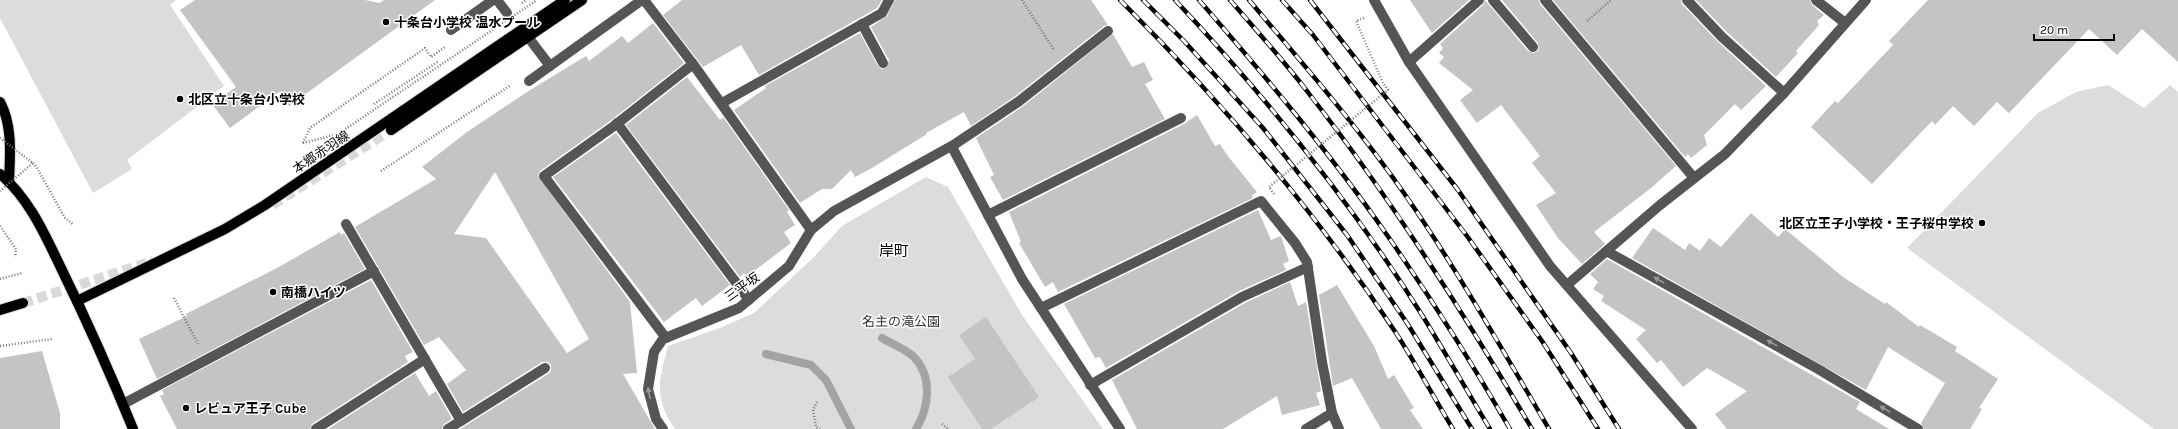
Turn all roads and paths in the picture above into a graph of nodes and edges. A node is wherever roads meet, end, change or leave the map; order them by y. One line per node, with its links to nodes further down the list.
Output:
1 (494, 0): 22 (street)
2 (497, 0): 18 (street)
3 (526, 0): 18 (path)
4 (537, 0): 26 (path, bridge)
5 (566, 0): 41 (main road, 本郷赤羽線)
6 (582, 0): 25 (main road, 本郷赤羽線)
7 (643, 0): 30 (street); 31 (street)
8 (889, 0): 21 (street)
9 (1022, 0): 32 (path)
10 (1374, 0): 28 (street)
11 (1479, 0): 28 (street)
12 (1493, 0): 27 (street)
13 (1545, 0): 24 (street)
14 (1611, 0): 24 (path)
15 (1688, 0): 35 (street)
16 (1816, 0): 20 (street)
17 (1866, 0): 20 (street)
18 (508, 13): 38 (path)
19 (1361, 19): 50 (path, bridge)
20 (1845, 23): 35 (street)
21 (862, 24): 29 (street); 37 (street)
22 (450, 30)
23 (1108, 31): 32 (street, 三平坂)
24 (1573, 33): 47 (street)
25 (528, 37): 31 (street); 41 (main road, 本郷赤羽線)
26 (447, 46)
27 (1533, 47)
28 (1409, 62): 62 (street)
29 (883, 63)
30 (694, 64): 37 (street); 40 (street)
31 (550, 66): 33 (street)
32 (1064, 66): 43 (street, 三平坂)
33 (530, 81)
34 (512, 84): 45 (path)
35 (1784, 93): 47 (street)
36 (0, 102): 48 (main road)
37 (722, 103): 55 (street)
38 (374, 104)
39 (1181, 118): 51 (street)
40 (617, 123): 65 (street); 69 (street)
41 (387, 127): 64 (main road, 本郷赤羽線)
42 (0, 138): 44 (path, bridge)
43 (952, 147): 51 (street); 55 (street, 三平坂)
44 (33, 163): 49 (path, bridge); 53 (path)
45 (381, 171)
46 (0, 174): 48 (main road)
47 (1694, 178): 56 (street)
48 (9, 182): 64 (main road)
49 (0, 192)
50 (1274, 194)
51 (988, 215): 67 (street)
52 (346, 224): 59 (street)
53 (74, 225)
54 (0, 226): 57 (path)
55 (811, 230): 65 (street, 三平坂)
56 (1608, 252): 62 (street); 91 (street, one-way to 56)
57 (15, 257)
58 (1308, 265): 67 (street); 75 (street); 78 (street)
59 (374, 271): 72 (street); 73 (street)
60 (22, 273): 61 (path)
61 (0, 280)
62 (1567, 285): 90 (street)
63 (174, 298): 72 (path)
64 (78, 300): 77 (main road)
65 (749, 300): 69 (street, 三平坂)
66 (23, 303): 68 (main road)
67 (1041, 308): 75 (street)
68 (0, 310)
69 (666, 338): 84 (street, one-way to 69)
70 (52, 339): 71 (path)
71 (0, 346)
72 (206, 359): 77 (street)
73 (425, 359): 79 (street); 82 (street)
74 (545, 368): 79 (street)
75 (1090, 385): 87 (street)
76 (817, 402): 85 (path)
77 (123, 404): 81 (main road)
78 (1332, 413): 88 (street); 89 (street)
79 (461, 421): 83 (street)
80 (942, 424): 86 (path)
81 (133, 429)
82 (316, 429)
83 (448, 429)
84 (663, 429)
85 (820, 429)
86 (948, 429)
87 (1120, 429)
88 (1306, 429)
89 (1339, 429)
90 (1692, 429)
91 (1918, 429)

